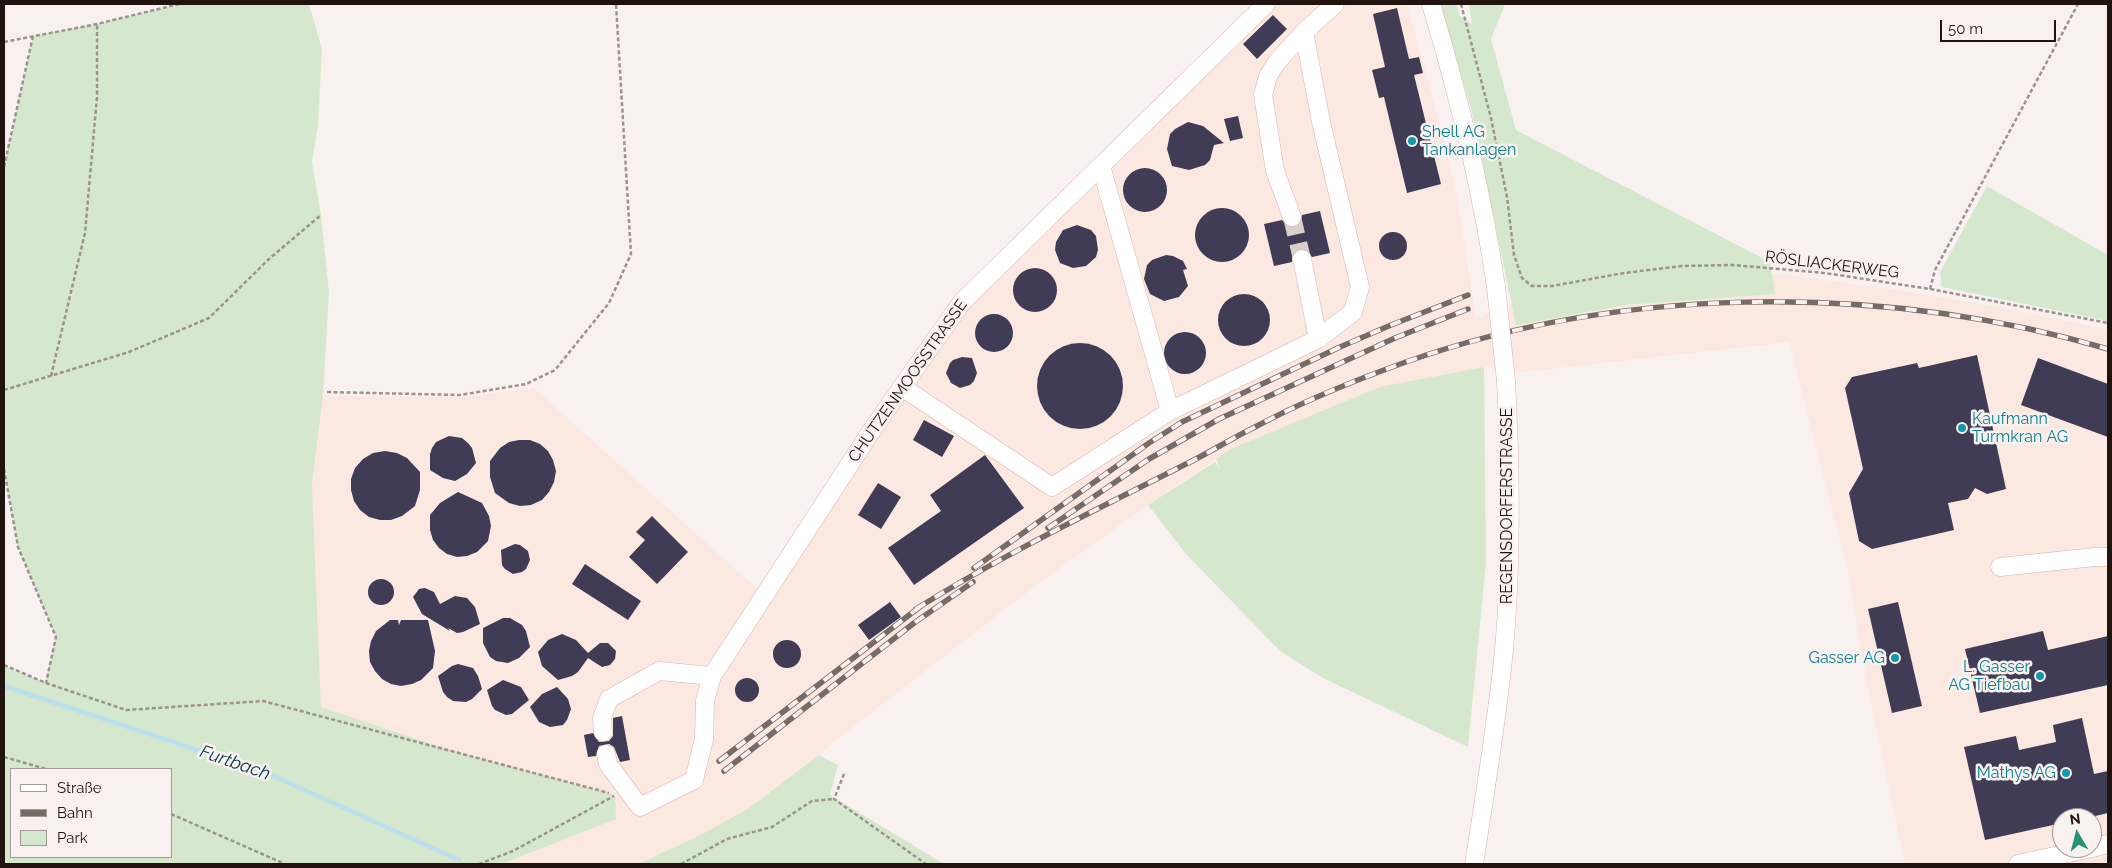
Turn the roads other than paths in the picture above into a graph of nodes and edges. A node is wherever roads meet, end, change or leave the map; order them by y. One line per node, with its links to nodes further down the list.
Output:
1 (1266, 4): 5 (street, CHUTZENMOOSSTRASSE)
2 (1335, 4): 4 (street)
3 (1431, 4): 17 (street, REGENSDORFERSTRASSE, bridge)
4 (1304, 32): 6 (street); 8 (street)
5 (1101, 166): 9 (street, CHUTZENMOOSSTRASSE); 10 (street)
6 (1292, 217)
7 (1302, 260): 8 (street)
8 (1318, 339): 10 (street)
9 (902, 387): 10 (street); 13 (street, CHUTZENMOOSSTRASSE)
10 (1170, 412)
11 (2108, 557): 12 (street)
12 (2000, 567)
13 (712, 676): 14 (street); 15 (street, CHUTZENMOOSSTRASSE)
14 (602, 732)
15 (606, 754)
16 (2060, 860): 18 (street)
17 (1474, 864)
18 (2018, 864)

